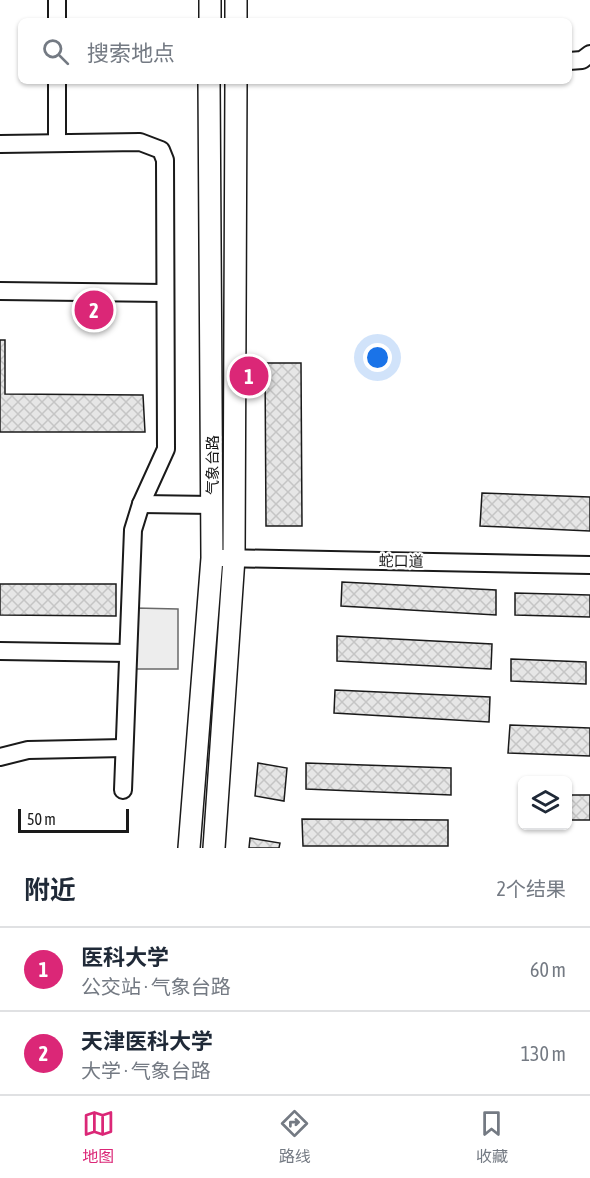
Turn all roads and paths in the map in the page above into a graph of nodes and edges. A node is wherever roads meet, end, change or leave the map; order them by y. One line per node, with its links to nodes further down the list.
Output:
1 (57, 0): 4 (street)
2 (210, 0): 5 (main road)
3 (236, 0): 6 (main road)
4 (57, 18)
5 (210, 18)
6 (236, 18)
7 (590, 54): 8 (street)
8 (572, 60)
9 (57, 84): 12 (street)
10 (209, 84): 17 (main road, 气象台路)
11 (236, 84): 19 (main road, 气象台路)
12 (57, 143): 13 (street); 15 (street)
13 (0, 144)
14 (0, 291): 15 (street)
15 (164, 293): 16 (street)
16 (141, 504): 17 (street); 22 (street)
17 (213, 505): 18 (main road, 气象台路)
18 (212, 558): 19 (street, 蛇口道); 26 (main road, 气象台路)
19 (234, 558): 20 (street, 蛇口道); 27 (main road, 气象台路)
20 (590, 565)
21 (0, 651): 22 (street)
22 (128, 653): 23 (street)
23 (124, 748): 24 (street); 25 (street)
24 (0, 757)
25 (123, 790)
26 (189, 848)
27 (213, 848)

